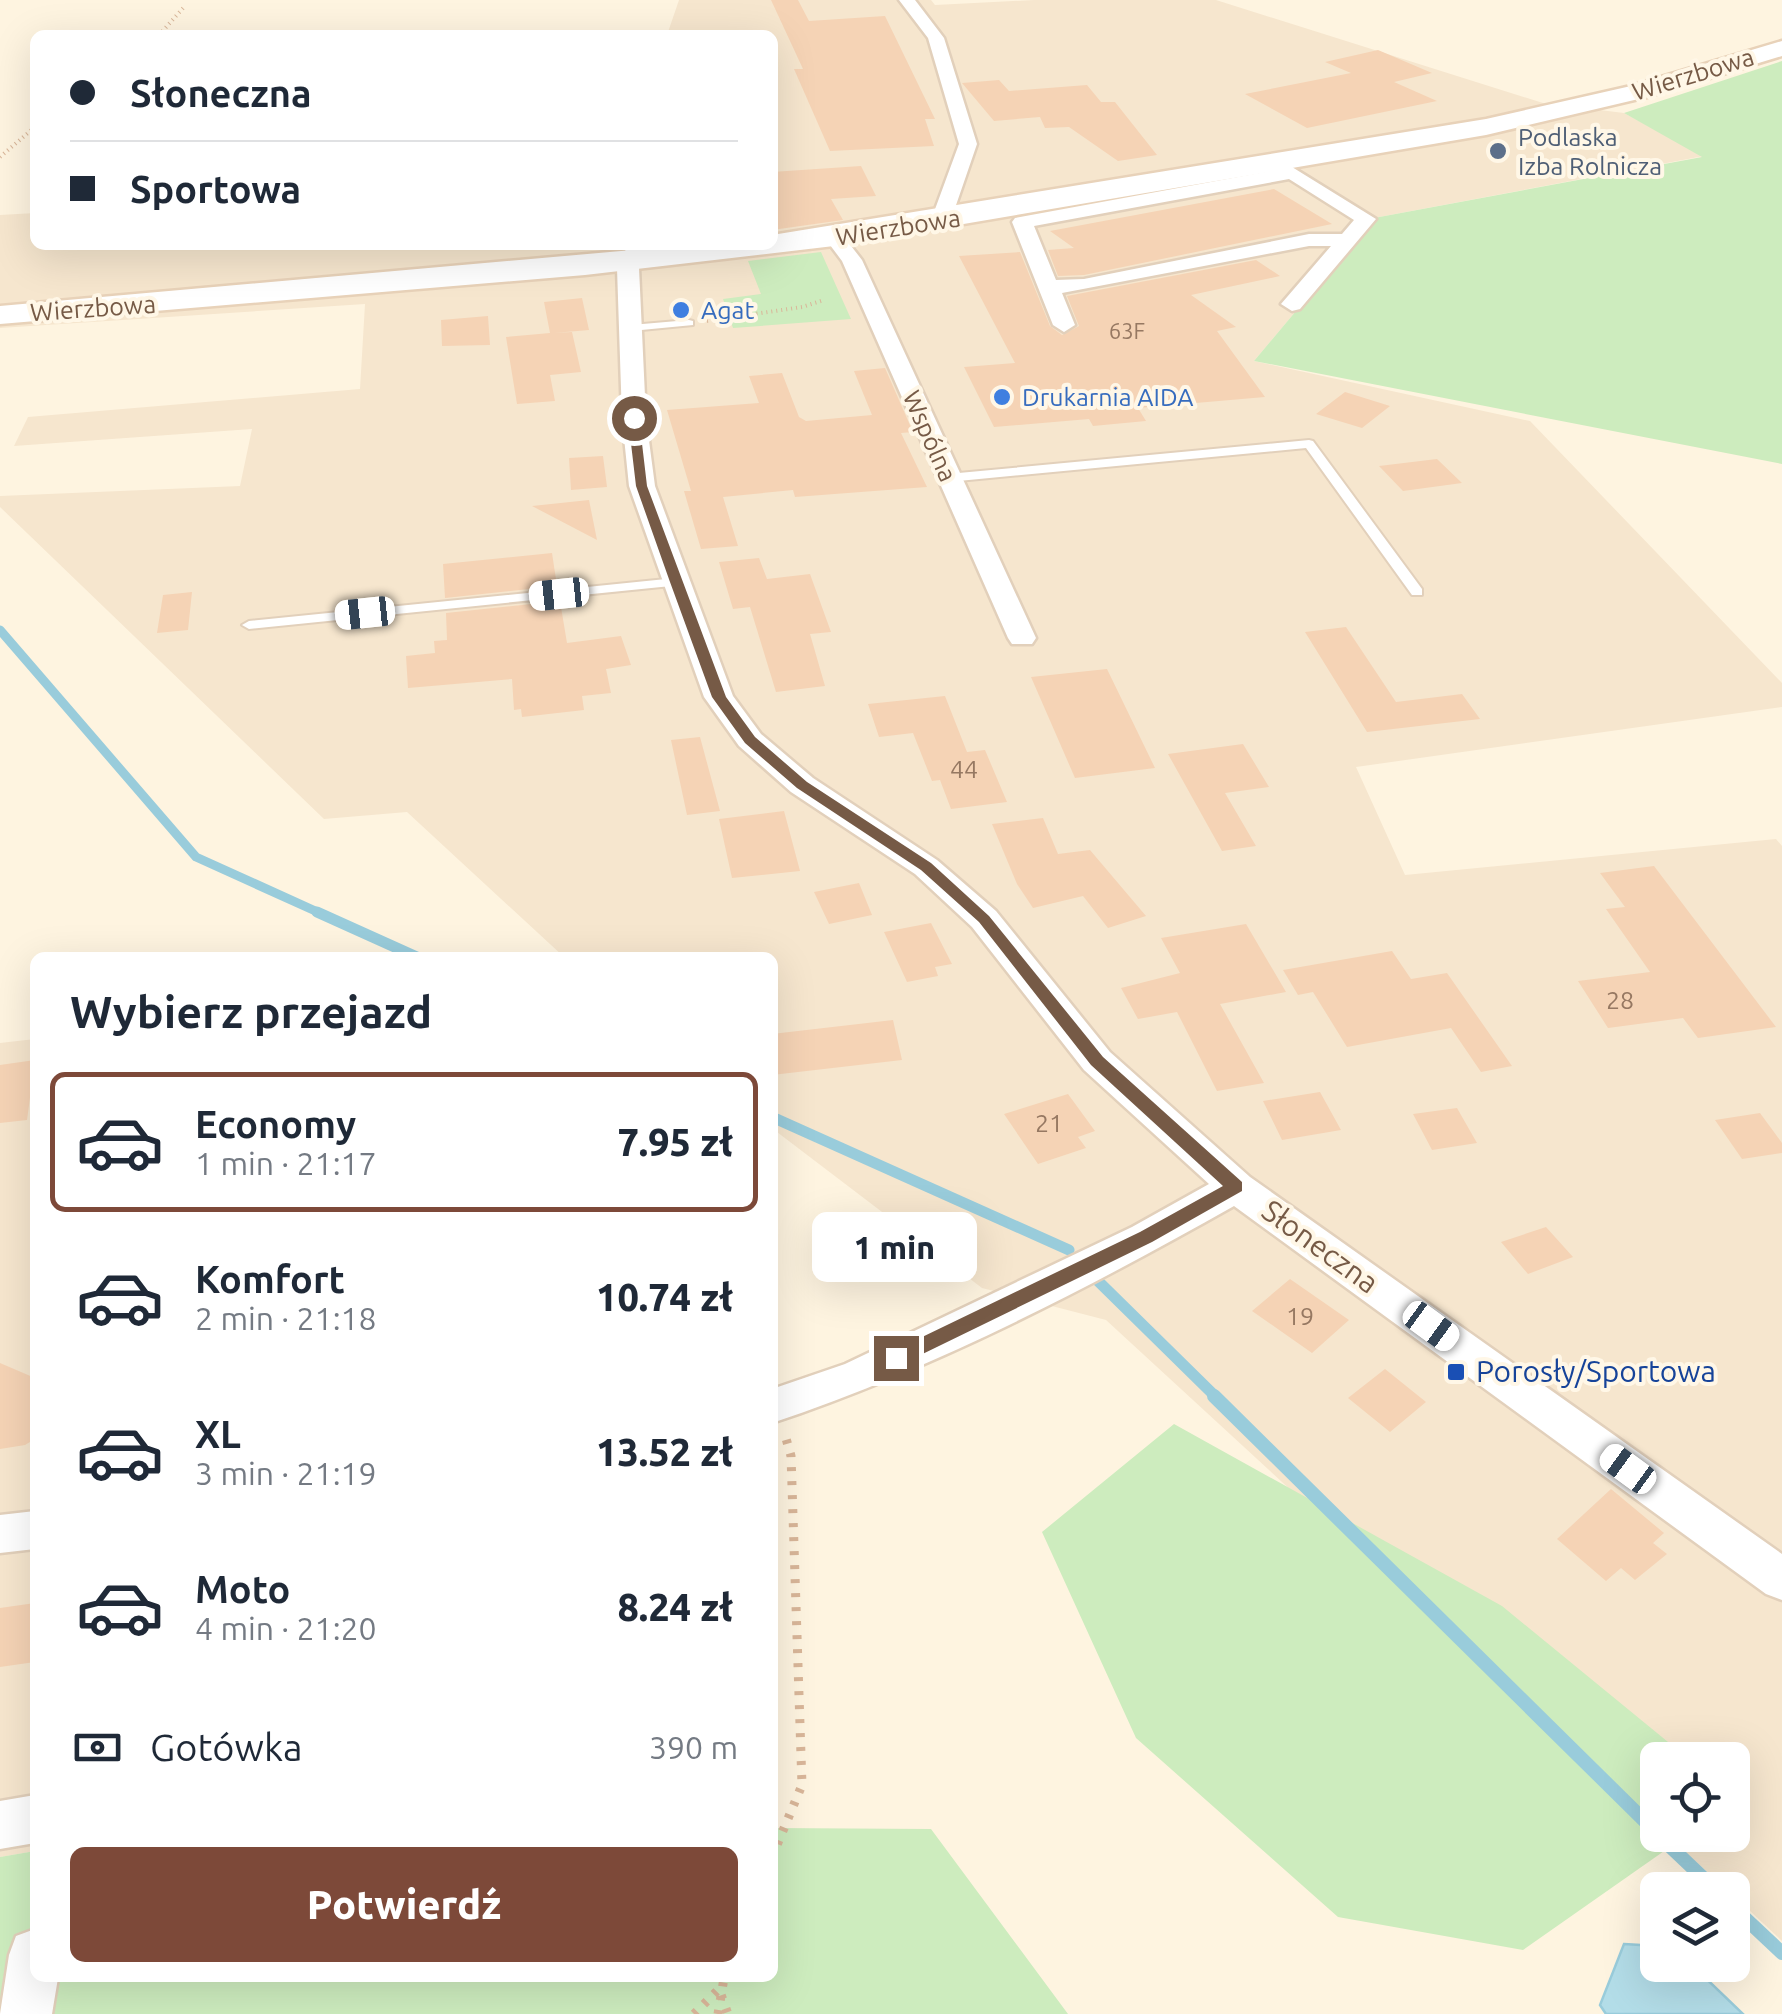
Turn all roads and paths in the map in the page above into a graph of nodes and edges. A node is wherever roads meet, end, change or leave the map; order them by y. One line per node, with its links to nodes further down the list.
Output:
1 (907, 0): 9 (street)
2 (185, 6): 3 (path)
3 (163, 30)
4 (1782, 48): 7 (street, Wierzbowa)
5 (30, 131): 6 (path)
6 (0, 156)
7 (1284, 168): 8 (street, Wierzbowa); 11 (street)
8 (1014, 216): 9 (street, Wierzbowa); 15 (street)
9 (952, 220): 10 (street, Wierzbowa)
10 (834, 237): 12 (street, Wierzbowa); 22 (street, Wspólna)
11 (1348, 240): 15 (street); 17 (street)
12 (778, 241)
13 (671, 250): 14 (street, Wierzbowa)
14 (633, 253): 18 (street, Wierzbowa); 21 (street, Słoneczna)
15 (1050, 287): 20 (street)
16 (824, 300): 19 (path)
17 (1292, 304)
18 (0, 315)
19 (689, 323): 21 (lane)
20 (1064, 325)
21 (631, 328): 23 (street, Słoneczna)
22 (948, 478): 24 (lane); 26 (street, Wspólna)
23 (676, 582): 25 (lane); 27 (street, Słoneczna)
24 (1417, 592)
25 (248, 624)
26 (1022, 638)
27 (1236, 1187): 28 (street); 32 (street, Słoneczna)
28 (778, 1404)
29 (778, 1415): 35 (path)
30 (30, 1531): 31 (street)
31 (0, 1534)
32 (1782, 1580)
33 (30, 1820): 34 (street)
34 (0, 1824)
35 (778, 1842)
36 (30, 1982): 39 (street)
37 (722, 1982): 38 (path)
38 (719, 1989): 40 (path); 41 (path); 42 (path)
39 (25, 2014)
40 (694, 2014)
41 (718, 2014)
42 (728, 2014)

